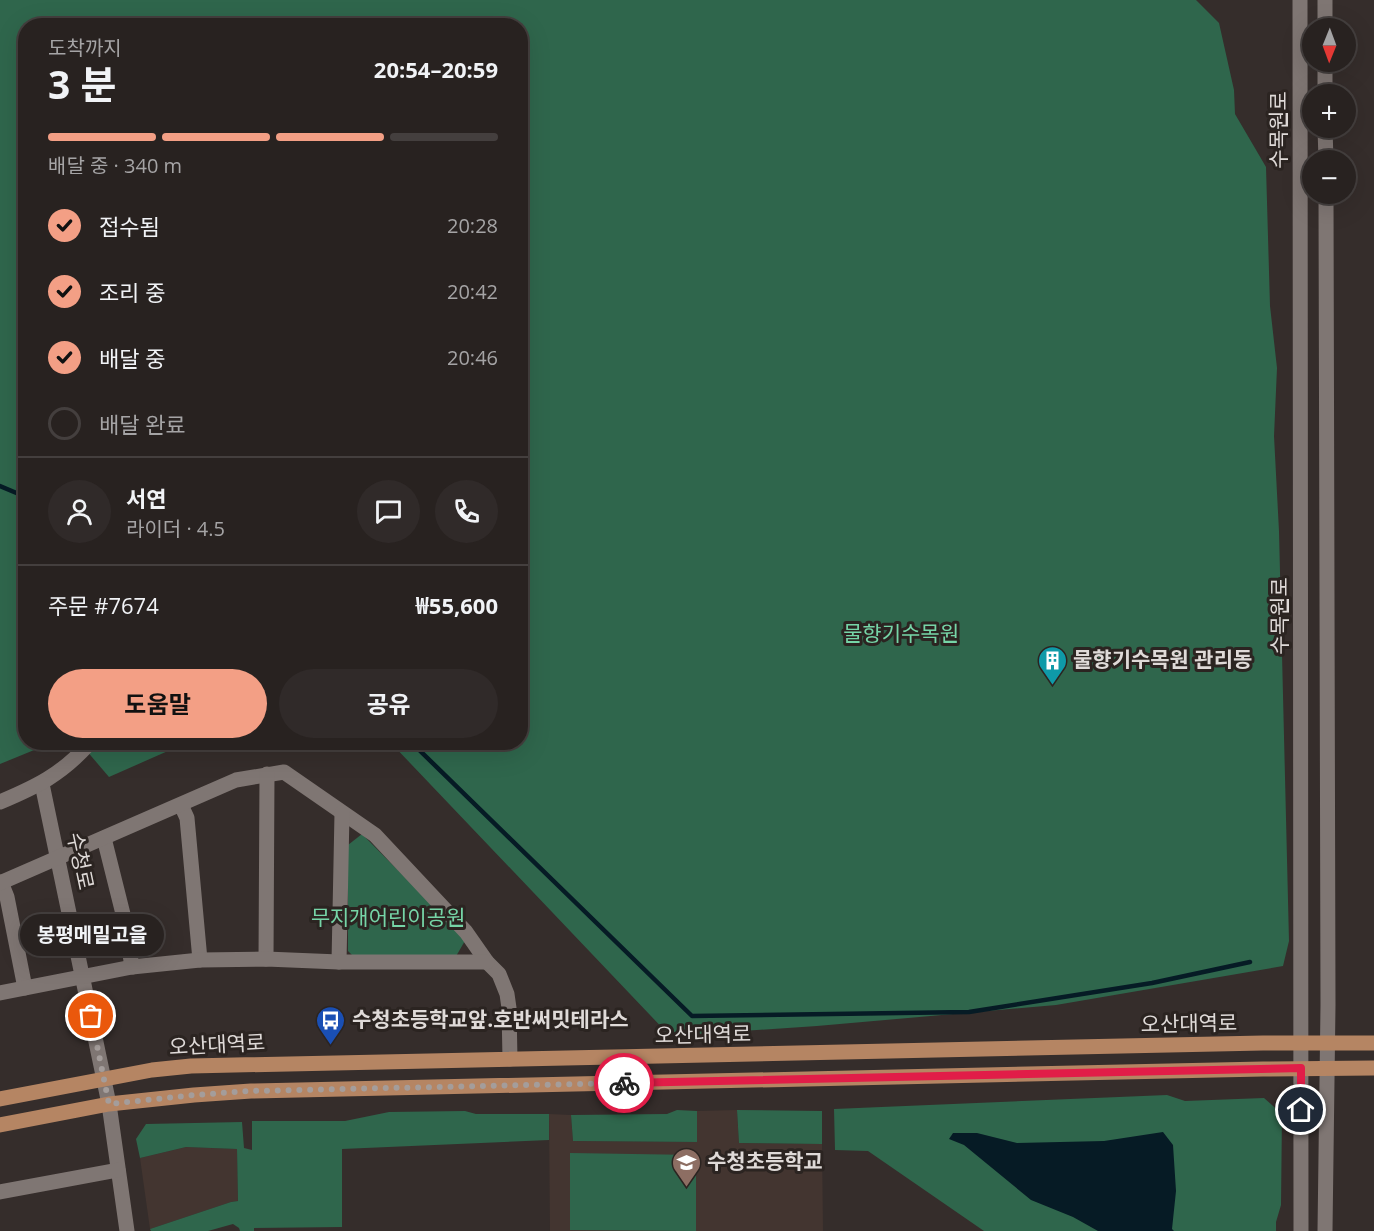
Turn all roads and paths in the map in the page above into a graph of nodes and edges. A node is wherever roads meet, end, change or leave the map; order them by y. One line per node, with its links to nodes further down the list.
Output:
1 (1300, 0): 24 (street, 수목원로)
2 (1325, 0): 3 (street)
3 (1325, 18)
4 (1326, 204): 23 (street)
5 (83, 750): 7 (street)
6 (267, 774): 9 (street); 10 (street); 14 (street)
7 (42, 784): 8 (street); 12 (street, 수청로)
8 (0, 802)
9 (181, 805): 11 (street); 15 (street)
10 (342, 813): 16 (street); 17 (street)
11 (104, 838): 12 (street); 18 (street)
12 (57, 857): 13 (street); 19 (street, 수청로)
13 (1, 883): 20 (street)
14 (266, 959): 15 (street); 16 (street)
15 (200, 960): 18 (street)
16 (339, 962): 17 (street)
17 (487, 962): 25 (street)
18 (132, 967): 19 (street)
19 (82, 977): 20 (street); 29 (street, 수청로)
20 (24, 988): 21 (street)
21 (0, 993)
22 (1374, 1042): 23 (main road, 오산대역로)
23 (1327, 1043): 24 (main road, 오산대역로); 27 (street)
24 (1301, 1044): 25 (main road, 오산대역로); 26 (street, 수목원로)
25 (510, 1059): 29 (main road, 오산대역로)
26 (1301, 1068): 27 (main road); 31 (main road); 36 (street, 수목원로)
27 (1327, 1068): 28 (main road); 37 (street)
28 (1374, 1068)
29 (104, 1078): 30 (main road, 오산대역로); 31 (street, 수청로)
30 (0, 1099)
31 (109, 1104): 32 (main road); 33 (street, 수청로)
32 (0, 1125)
33 (118, 1170): 34 (street); 35 (street, 수청로)
34 (0, 1192)
35 (127, 1231)
36 (1301, 1231)
37 (1325, 1231)

